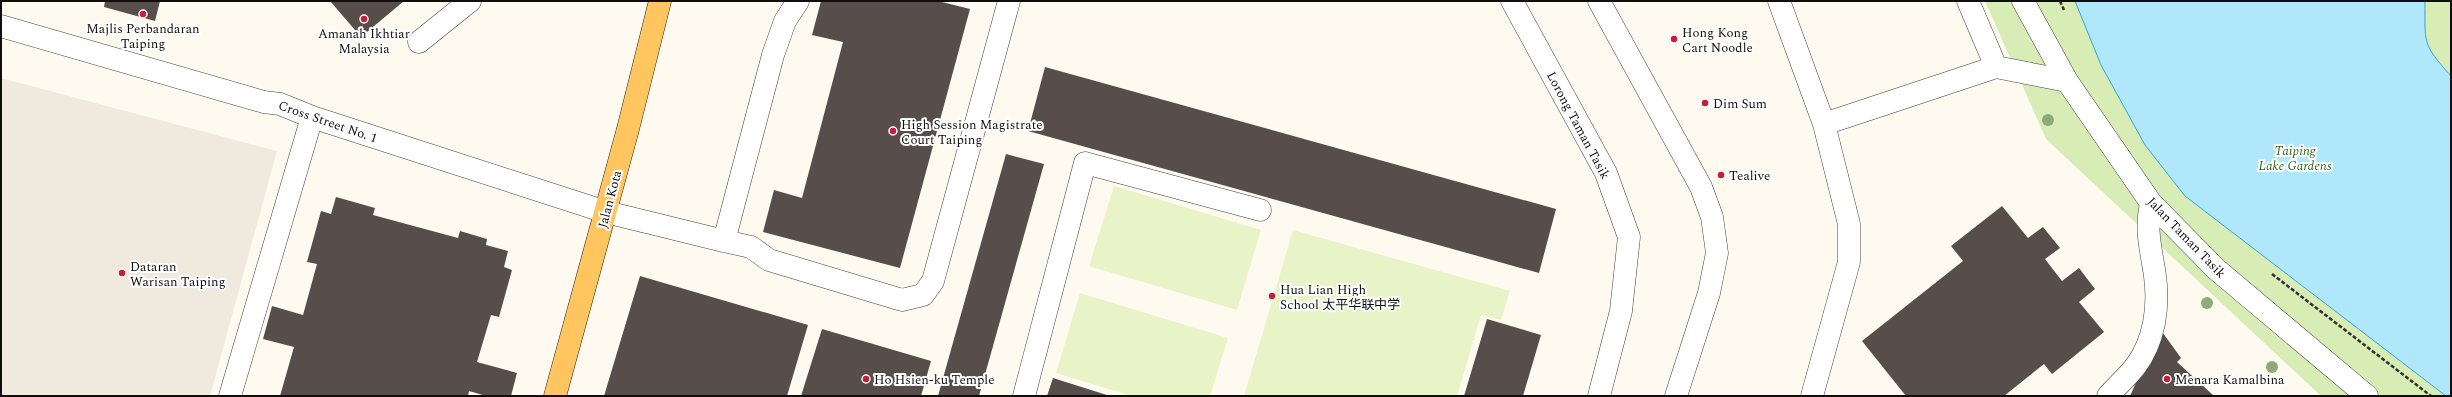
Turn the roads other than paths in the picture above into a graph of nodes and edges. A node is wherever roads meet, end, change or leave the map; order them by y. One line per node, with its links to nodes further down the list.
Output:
1 (470, 1): 11 (street)
2 (660, 1): 18 (main road, Jalan Kota)
3 (798, 1): 19 (street)
4 (1009, 1): 19 (street, Cross Street No. 1)
5 (1512, 1): 23 (street, Lorong Taman Tasik)
6 (1599, 1): 24 (street)
7 (1779, 1): 15 (street)
8 (1968, 1): 12 (street)
9 (2023, 1): 13 (street, Jalan Taman Tasik)
10 (1, 26): 14 (street, Cross Street No. 1)
11 (419, 42)
12 (1996, 67): 13 (street); 15 (street)
13 (2067, 81): 16 (street, Jalan Taman Tasik)
14 (312, 117): 18 (street, Cross Street No. 1); 20 (street)
15 (1824, 124): 25 (street)
16 (2151, 203): 26 (street); 27 (street, Jalan Taman Tasik)
17 (1260, 210): 22 (street)
18 (606, 212): 19 (street, Cross Street No. 1); 21 (main road, Jalan Kota)
19 (724, 241)
20 (230, 396)
21 (556, 396)
22 (1024, 396)
23 (1599, 396)
24 (1676, 396)
25 (1812, 396)
26 (2108, 396)
27 (2367, 396)

